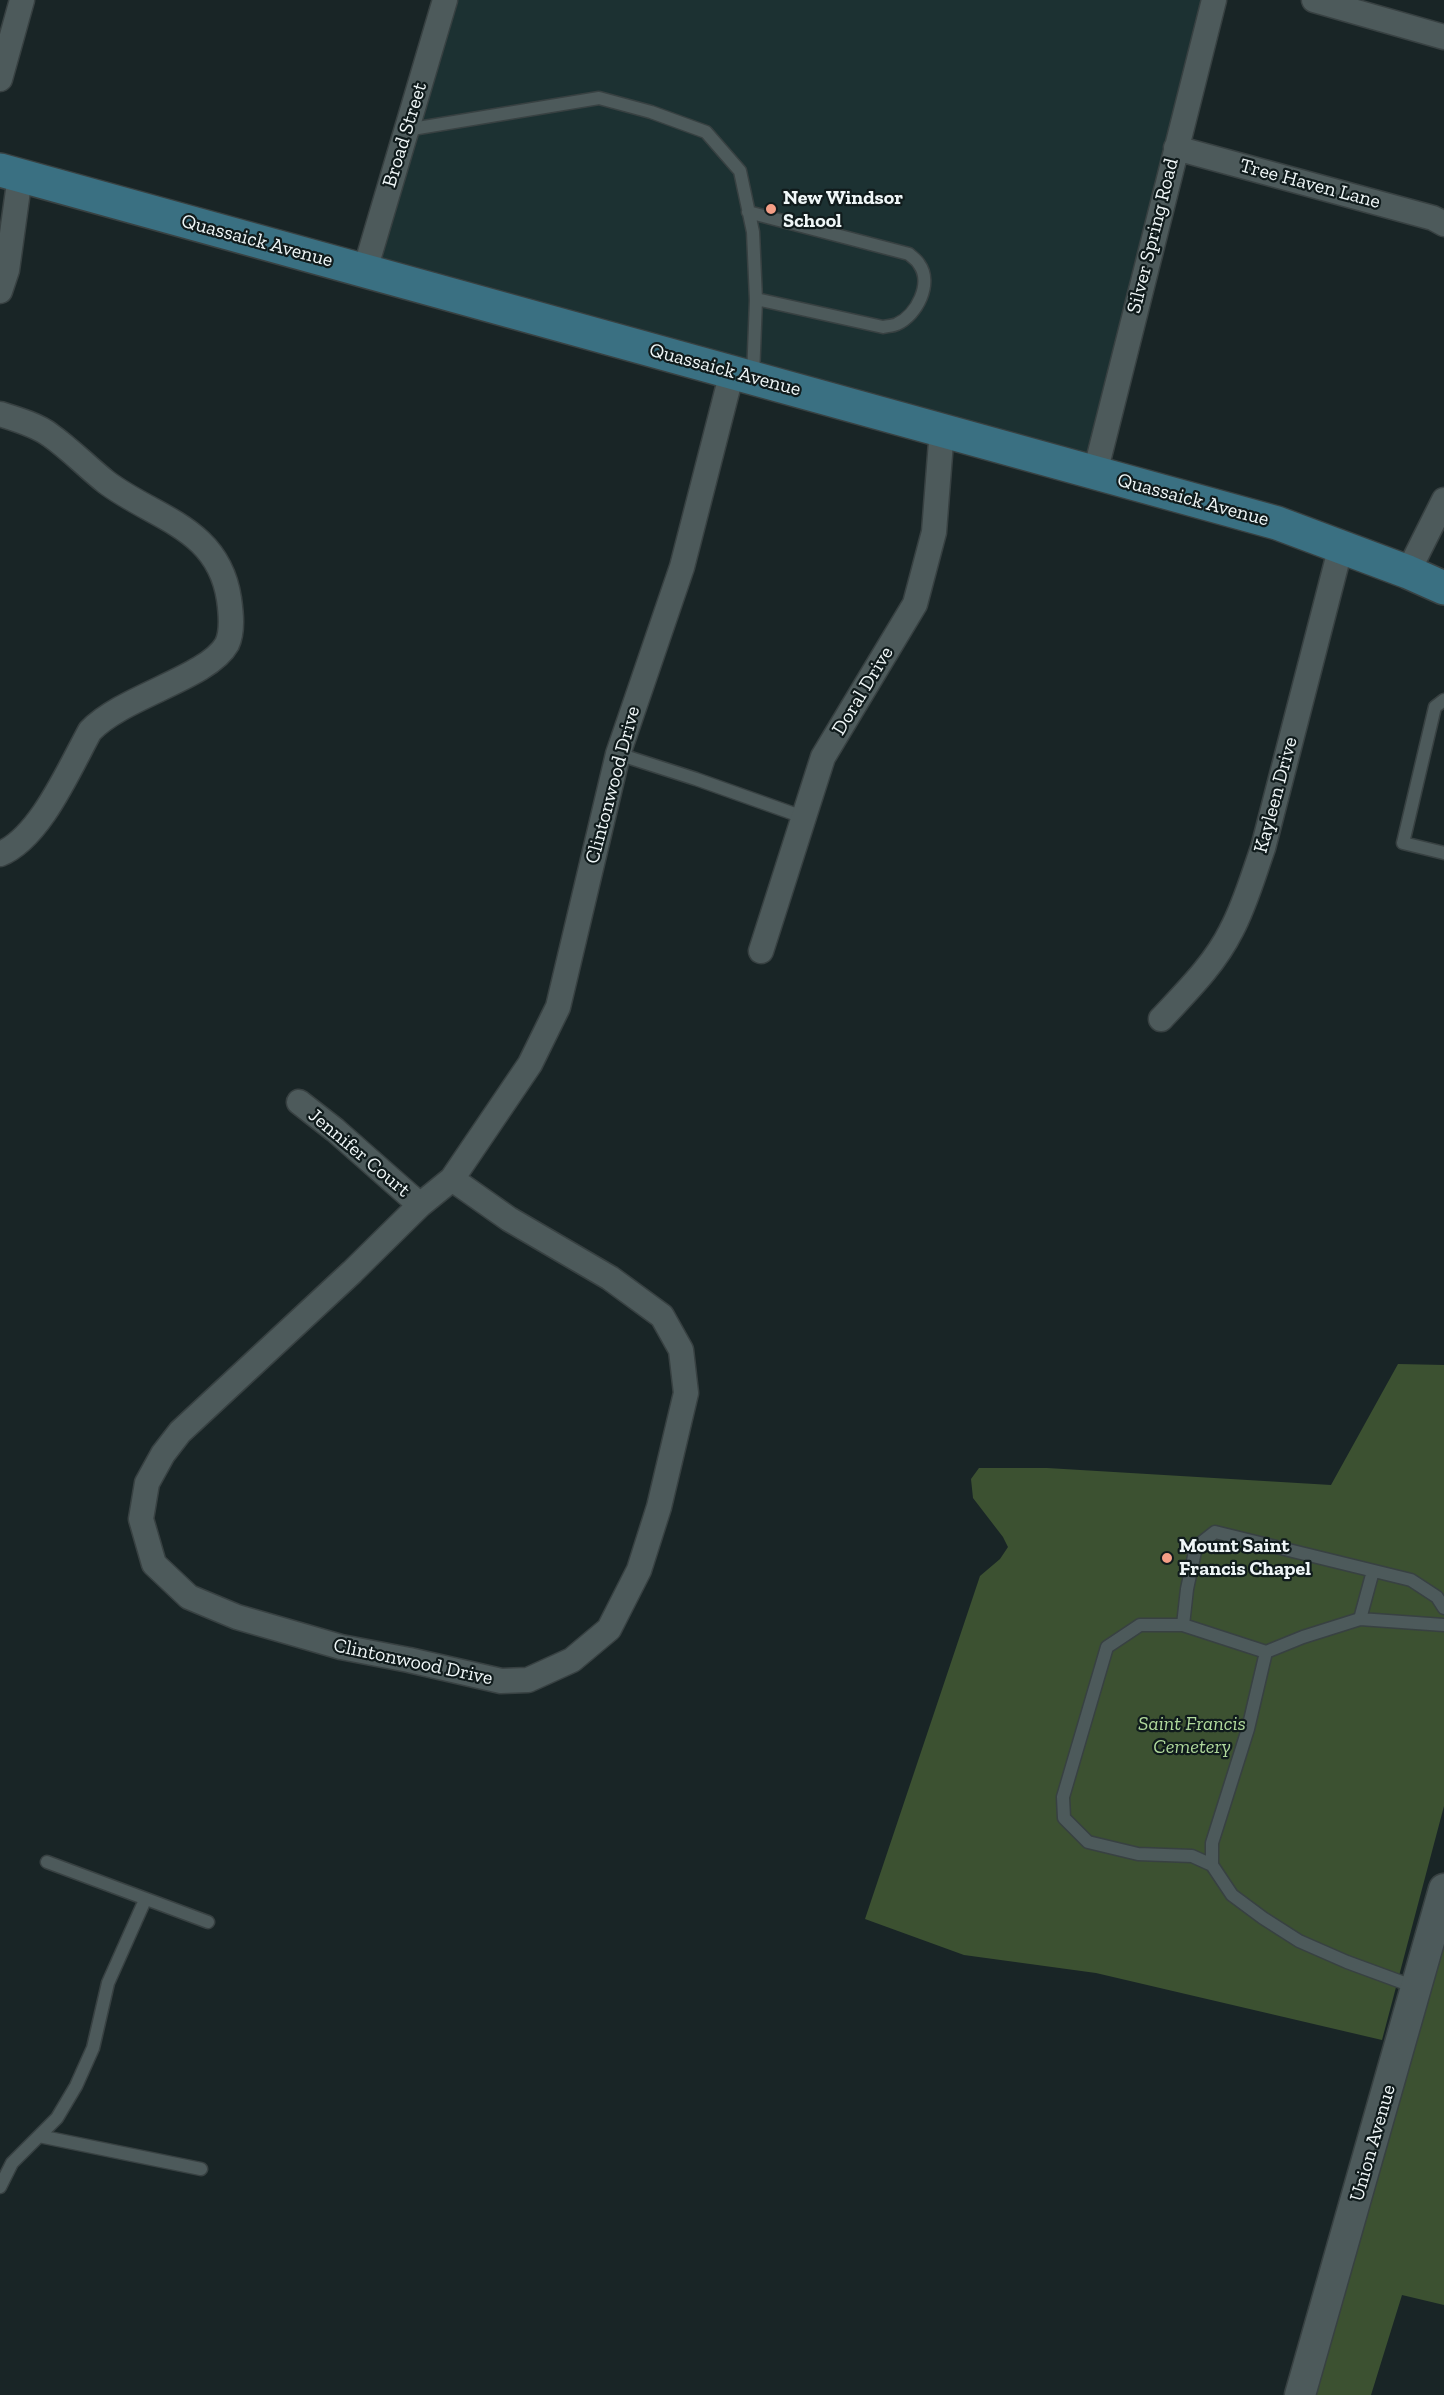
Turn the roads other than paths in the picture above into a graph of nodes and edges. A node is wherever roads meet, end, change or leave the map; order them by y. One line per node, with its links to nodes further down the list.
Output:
1 (22, 0): 6 (street)
2 (445, 0): 7 (street, Broad Street)
3 (1214, 0): 8 (street, Silver Spring Road)
4 (1314, 0): 5 (street)
5 (1444, 37)
6 (0, 79)
7 (406, 130): 10 (lane); 12 (street, Broad Street)
8 (1176, 148): 11 (street, Tree Haven Lane); 18 (street, Silver Spring Road)
9 (10, 173): 12 (main road, Quassaick Avenue); 13 (street)
10 (748, 212): 14 (lane); 14 (lane)
11 (1444, 224)
12 (365, 270): 15 (main road, Quassaick Avenue)
13 (0, 291)
14 (756, 299): 15 (lane)
15 (742, 374): 17 (main road, Quassaick Avenue); 24 (street, Clintonwood Drive)
16 (0, 414): 27 (street)
17 (942, 429): 18 (main road, Quassaick Avenue); 25 (street, Doral Drive)
18 (1095, 473): 20 (main road, Quassaick Avenue)
19 (1444, 500): 21 (street)
20 (1341, 546): 21 (main road, Quassaick Avenue); 29 (street, Kayleen Drive)
21 (1408, 572): 22 (main road, Quassaick Avenue)
22 (1444, 588)
23 (1444, 700): 26 (lane)
24 (618, 754): 25 (lane); 31 (street, Clintonwood Drive)
25 (803, 817): 28 (street, Doral Drive)
26 (1444, 853)
27 (0, 854)
28 (761, 951)
29 (1161, 1020)
30 (298, 1102): 32 (street, Jennifer Court)
31 (452, 1179): 32 (street, Clintonwood Drive); 32 (street, Clintonwood Drive)
32 (420, 1205)
33 (1373, 1571): 34 (lane); 35 (lane); 36 (lane)
34 (1444, 1608)
35 (1360, 1619): 37 (lane); 38 (lane)
36 (1183, 1624): 38 (lane); 40 (lane)
37 (1444, 1625)
38 (1266, 1652): 40 (lane)
39 (46, 1862): 42 (lane)
40 (1212, 1865): 44 (lane)
41 (1444, 1890): 44 (street, Union Avenue)
42 (145, 1900): 43 (lane); 45 (lane)
43 (208, 1922)
44 (1417, 1988): 48 (street, Union Avenue)
45 (39, 2136): 46 (lane); 47 (lane)
46 (201, 2169)
47 (0, 2187)
48 (1300, 2395)

